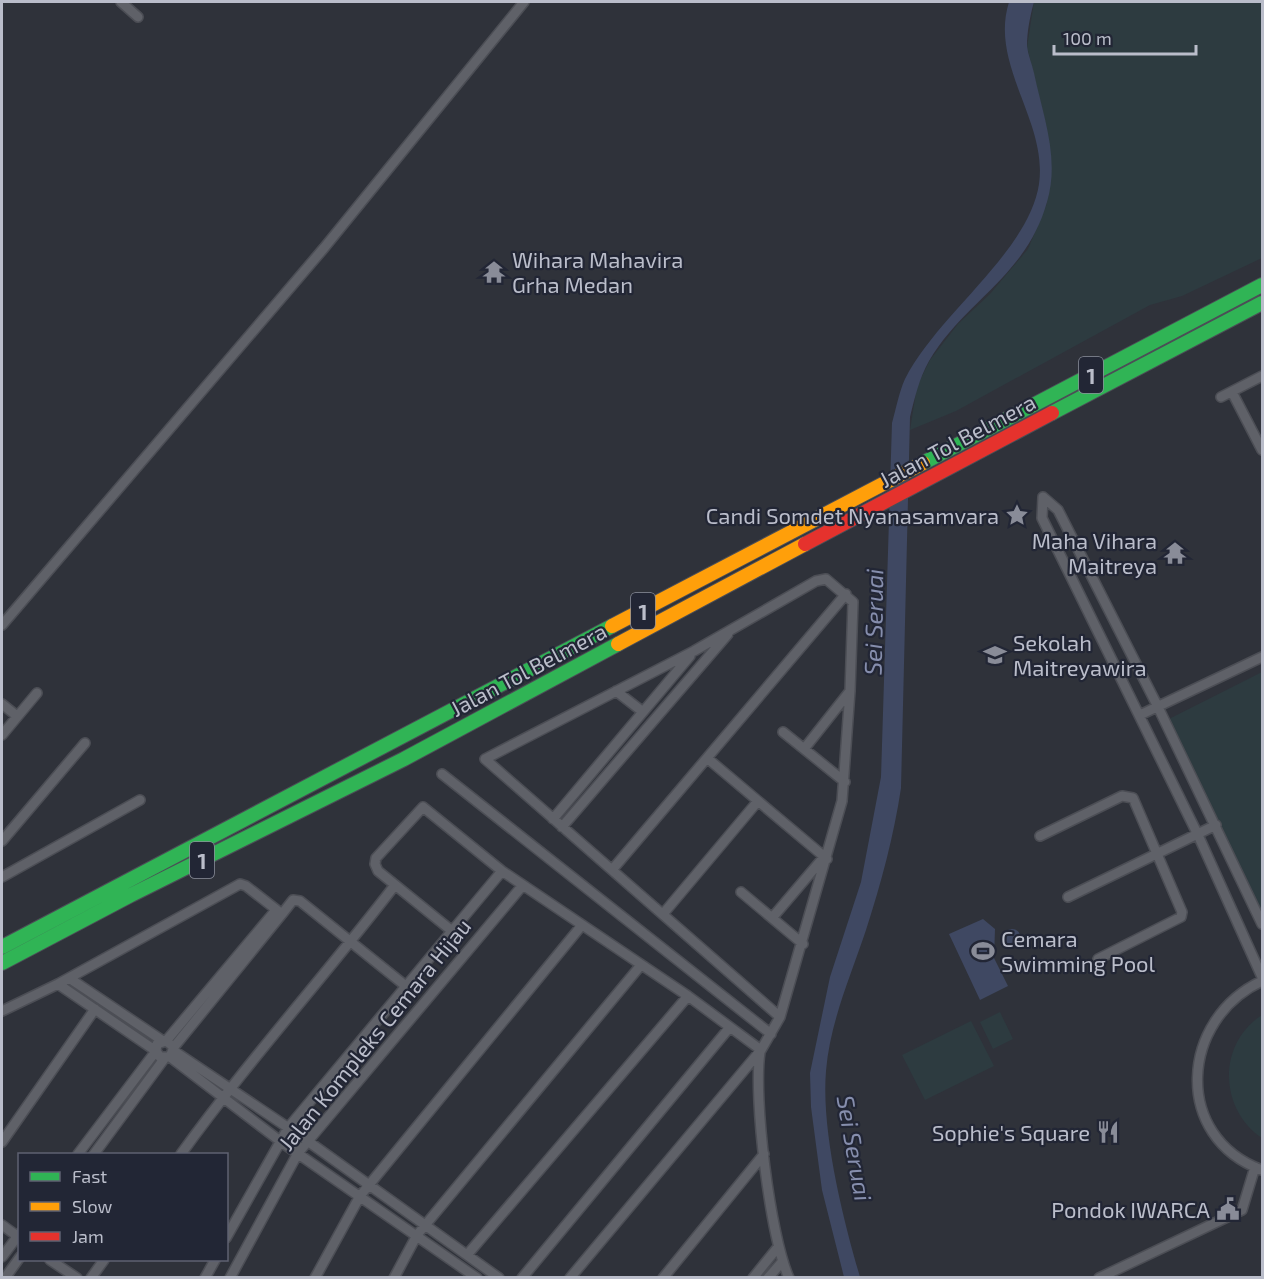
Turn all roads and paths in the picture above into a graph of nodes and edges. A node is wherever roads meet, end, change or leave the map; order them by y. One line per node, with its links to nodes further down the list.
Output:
1 (121, 2): 3 (street)
2 (524, 2): 13 (street)
3 (138, 16)
4 (1263, 285): 57 (highway, Jalan Tol Belmera / 1)
5 (1263, 303): 59 (highway, Jalan Tol Belmera / 1)
6 (1263, 376): 7 (street)
7 (1232, 392): 8 (street); 9 (street)
8 (1221, 397)
9 (1262, 450)
10 (846, 594): 14 (street); 18 (street); 29 (street)
11 (1104, 605): 12 (street); 12 (street); 21 (street)
12 (1088, 615): 23 (street)
13 (2, 625)
14 (734, 628): 15 (street); 36 (street)
15 (694, 651): 17 (street); 22 (street)
16 (1263, 657): 21 (street)
17 (616, 691): 22 (street); 34 (street)
18 (850, 691): 28 (street); 31 (street)
19 (37, 693): 24 (street)
20 (2, 704): 24 (street)
21 (1158, 707): 23 (street); 35 (street)
22 (643, 712): 34 (street)
23 (1140, 715): 37 (street)
24 (17, 716): 26 (street)
25 (783, 732): 28 (street)
26 (2, 735)
27 (84, 743): 39 (street)
28 (804, 748): 31 (street)
29 (707, 758): 33 (street); 42 (street)
30 (442, 774): 70 (street)
31 (845, 782): 41 (street)
32 (140, 800): 44 (street)
33 (758, 801): 41 (street); 50 (street)
34 (553, 819): 36 (street)
35 (1216, 825): 37 (street); 52 (street)
36 (562, 827): 42 (street)
37 (1198, 835): 40 (street); 62 (street)
38 (1040, 836): 40 (street)
39 (2, 841)
40 (1158, 855): 48 (street); 58 (street)
41 (825, 858): 51 (street); 56 (street)
42 (612, 870): 50 (street)
43 (502, 871): 45 (street); 46 (street); 54 (street, Jalan Kompleks Cemara Hijau)
44 (2, 877)
45 (395, 885): 54 (street); 55 (street)
46 (523, 885): 53 (street); 77 (street, Jalan Kompleks Cemara Hijau)
47 (741, 892): 51 (street)
48 (1068, 897)
49 (279, 912): 55 (street); 61 (street); 71 (street)
50 (663, 914): 68 (street)
51 (772, 918): 56 (street)
52 (1263, 924)
53 (582, 926): 60 (street); 86 (street)
54 (452, 931): 64 (street, Jalan Kompleks Cemara Hijau)
55 (351, 942): 64 (street); 74 (street)
56 (803, 944): 68 (street)
57 (2, 947)
58 (1098, 959)
59 (2, 963)
60 (642, 965): 65 (street); 89 (street)
61 (69, 978): 63 (street); 71 (street)
62 (1263, 979): 85 (street)
63 (58, 984): 66 (street); 67 (street)
64 (407, 987): 76 (street, Jalan Kompleks Cemara Hijau)
65 (688, 996): 69 (street); 95 (street)
66 (95, 1009): 73 (street); 78 (street)
67 (3, 1011)
68 (780, 1017): 70 (street)
69 (730, 1027): 72 (street); 112 (street)
70 (771, 1034): 72 (street)
71 (168, 1049): 73 (street); 74 (street); 75 (street); 82 (street)
72 (761, 1050): 84 (street); 113 (street)
73 (156, 1051): 81 (street)
74 (230, 1088): 75 (street); 76 (street)
75 (222, 1097): 79 (street); 83 (street)
76 (290, 1129): 77 (street); 79 (street, Jalan Kompleks Cemara Hijau)
77 (305, 1139): 80 (street, Jalan Kompleks Cemara Hijau); 86 (street)
78 (2, 1142)
79 (281, 1142): 80 (street); 92 (street, Jalan Kompleks Cemara Hijau)
80 (296, 1152): 87 (street); 108 (street, Jalan Kompleks Cemara Hijau)
81 (80, 1153)
82 (95, 1153)
83 (181, 1153)
84 (764, 1154): 94 (street); 114 (street)
85 (1259, 1168): 118 (street)
86 (369, 1184): 87 (street); 89 (street)
87 (360, 1196): 90 (street); 109 (street)
88 (2, 1225): 91 (street)
89 (425, 1225): 90 (street); 95 (street)
90 (417, 1234): 103 (street); 110 (street)
91 (18, 1235)
92 (228, 1235)
93 (18, 1237): 96 (street)
94 (778, 1247): 101 (street); 115 (street)
95 (467, 1255): 102 (street)
96 (2, 1257)
97 (18, 1260): 104 (street)
98 (52, 1261): 105 (street)
99 (103, 1261): 106 (street)
100 (214, 1261): 107 (street)
101 (782, 1262): 116 (street); 117 (street)
102 (480, 1264): 103 (street); 111 (street)
103 (474, 1277)
104 (5, 1278)
105 (77, 1278)
106 (91, 1278)
107 (206, 1278)
108 (230, 1278)
109 (315, 1278)
110 (394, 1278)
111 (499, 1278)
112 (522, 1278)
113 (570, 1278)
114 (663, 1278)
115 (753, 1278)
116 (768, 1278)
117 (789, 1278)
118 (1099, 1278)

